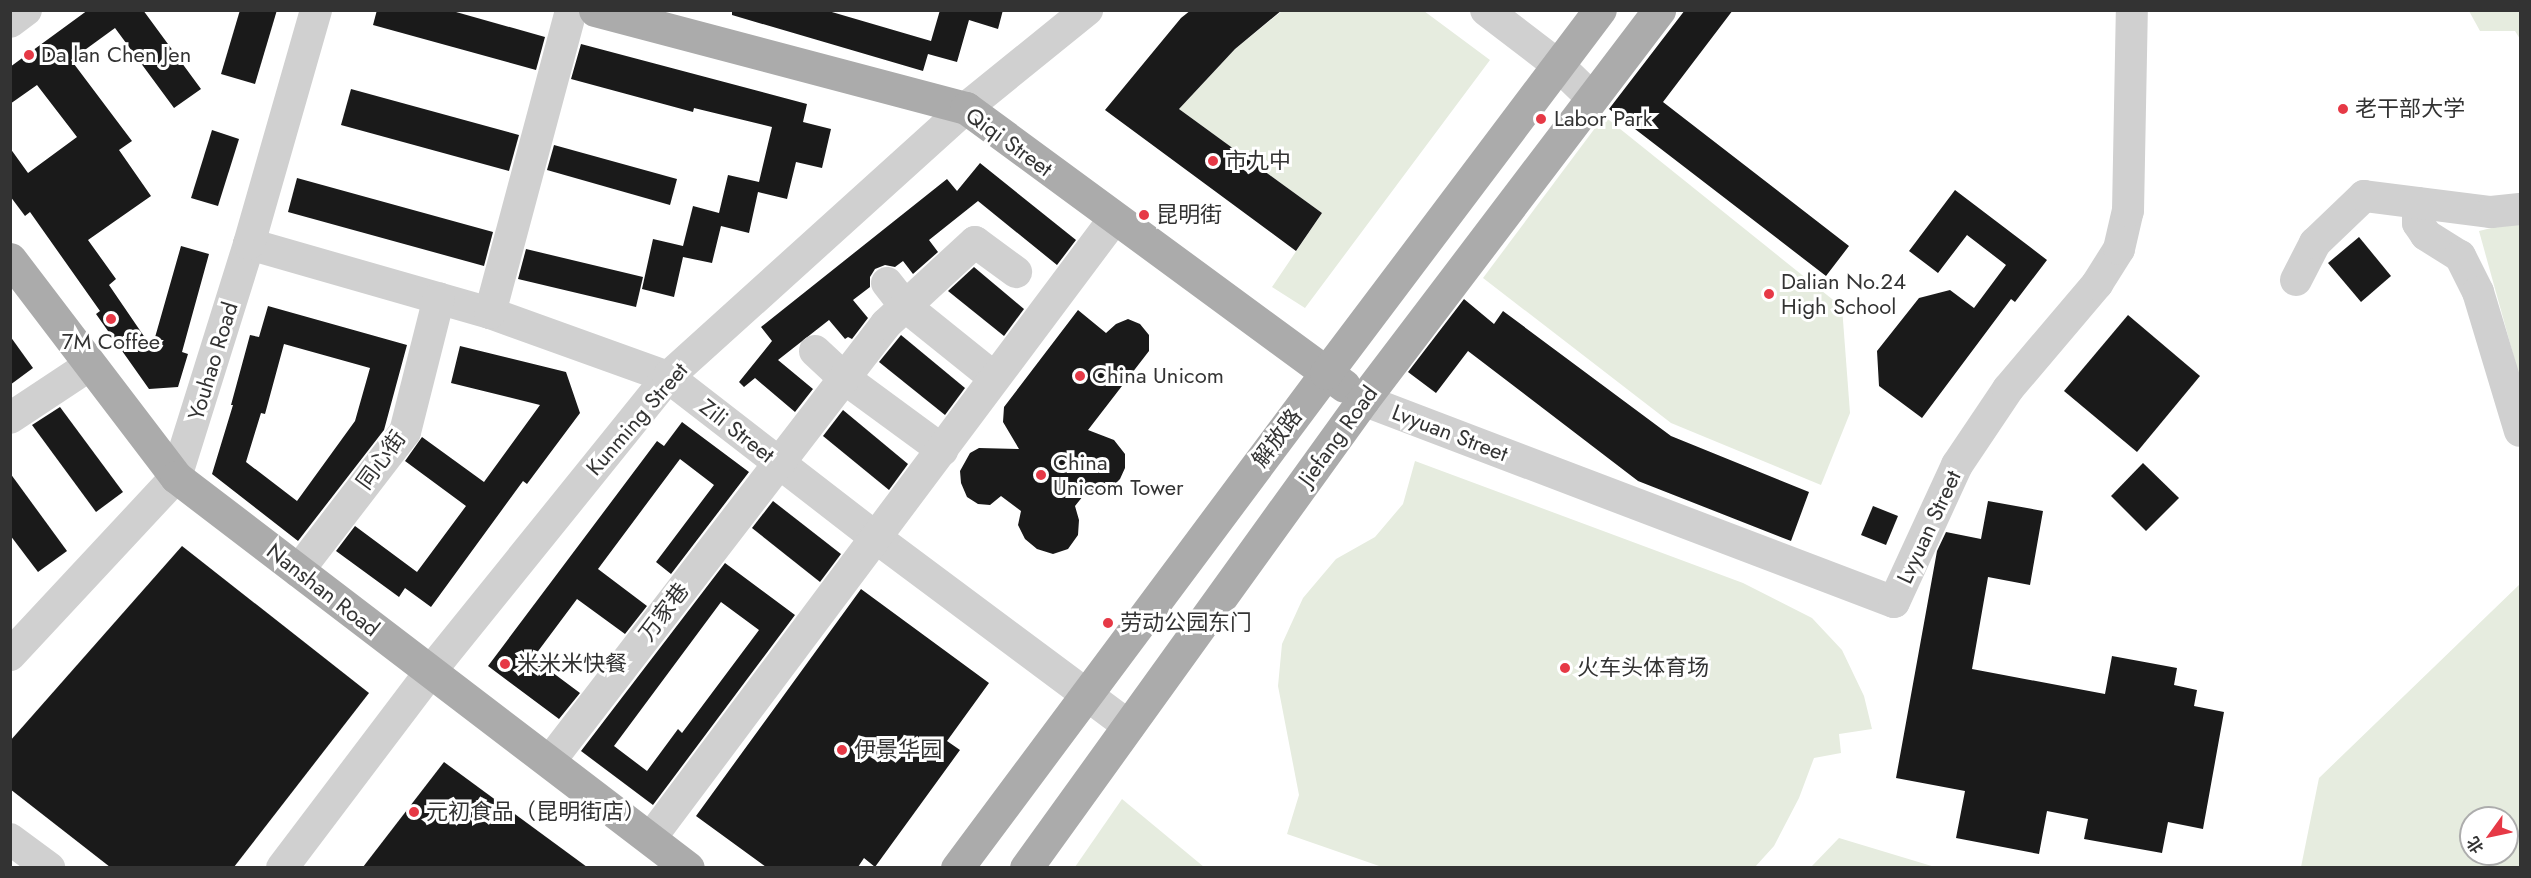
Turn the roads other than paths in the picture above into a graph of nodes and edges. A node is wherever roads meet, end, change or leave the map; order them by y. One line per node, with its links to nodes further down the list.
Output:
1 (26, 10): 10 (street)
2 (316, 10): 17 (street, Youhao Road)
3 (571, 10): 23 (street)
4 (595, 10): 13 (main road, Qiqi Street)
5 (1087, 10): 13 (street, Kunming Street)
6 (1486, 10): 11 (street)
7 (1600, 10): 11 (main road, 解放路)
8 (1659, 10): 12 (main road, Jiefang Road)
9 (2132, 10): 30 (street, Lvyuan Street)
10 (10, 22)
11 (1559, 66): 12 (street); 27 (main road, 解放路)
12 (1592, 98): 30 (main road, Jiefang Road)
13 (966, 108): 16 (main road, Qiqi Street); 28 (street, Kunming Street)
14 (2418, 203): 15 (street); 20 (street); 32 (street)
15 (2520, 209)
16 (1114, 219): 27 (main road, Qiqi Street); 33 (street)
17 (249, 244): 22 (street, Zili Street); 35 (street, Youhao Road)
18 (10, 260): 25 (main road, Nanshan Road)
19 (1016, 272): 21 (street, 万家巷)
20 (2296, 280)
21 (896, 294): 26 (street); 29 (street, 万家巷)
22 (439, 298): 23 (street, Zili Street); 37 (street, 同心街)
23 (490, 313): 28 (street, Zili Street)
24 (815, 351): 29 (street)
25 (90, 365): 31 (street); 35 (main road, Nanshan Road)
26 (982, 368)
27 (1326, 373): 30 (main road, Qiqi Street); 40 (main road, 解放路)
28 (668, 377): 34 (street, Zili Street); 39 (street, Kunming Street)
29 (843, 378): 33 (street); 34 (street, 万家巷)
30 (1363, 400): 41 (main road, Jiefang Road)
31 (10, 418)
32 (2520, 431)
33 (942, 450): 36 (street)
34 (778, 463): 36 (street, Zili Street); 42 (street, 万家巷)
35 (176, 477): 37 (main road, Nanshan Road); 38 (street, Youhao Road)
36 (875, 537): 40 (street, Zili Street); 44 (street)
37 (298, 571): 39 (main road, Nanshan Road)
38 (10, 655)
39 (430, 672): 42 (main road, Nanshan Road); 46 (street, Kunming Street)
40 (1085, 694): 41 (street, Zili Street); 48 (main road, 解放路)
41 (1129, 726): 49 (main road, Jiefang Road)
42 (550, 761): 44 (main road, Nanshan Road)
43 (10, 839): 45 (street)
44 (650, 839): 47 (main road, Nanshan Road)
45 (48, 867)
46 (282, 867)
47 (688, 867)
48 (957, 867)
49 (1026, 867)

